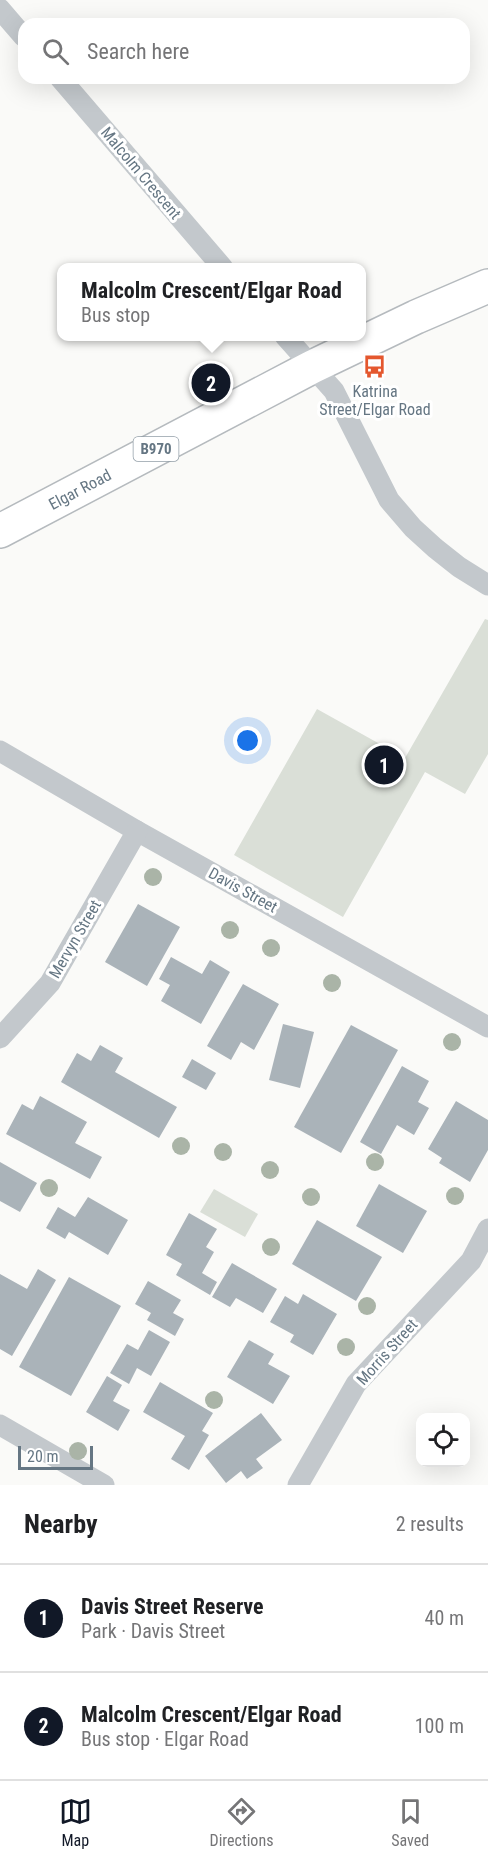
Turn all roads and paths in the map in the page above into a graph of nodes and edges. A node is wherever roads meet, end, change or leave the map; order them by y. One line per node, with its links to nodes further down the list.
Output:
1 (0, 9): 2 (street)
2 (18, 30)
3 (65, 84): 4 (street, Malcolm Crescent)
4 (220, 263)
5 (488, 266): 7 (main road, Elgar Road / B970)
6 (488, 286): 7 (main road, Elgar Road / B970)
7 (416, 317): 9 (main road, Elgar Road / B970)
8 (289, 341): 9 (street)
9 (312, 367): 10 (main road, Elgar Road / B970); 11 (street)
10 (0, 531)
11 (488, 585)
12 (0, 751): 13 (street, Davis Street)
13 (137, 831): 14 (street, Davis Street); 15 (street, Mervyn Street)
14 (488, 1027)
15 (0, 1038)
16 (488, 1229): 19 (street, Morris Street)
17 (0, 1425): 18 (street)
18 (104, 1485)
19 (298, 1485)

